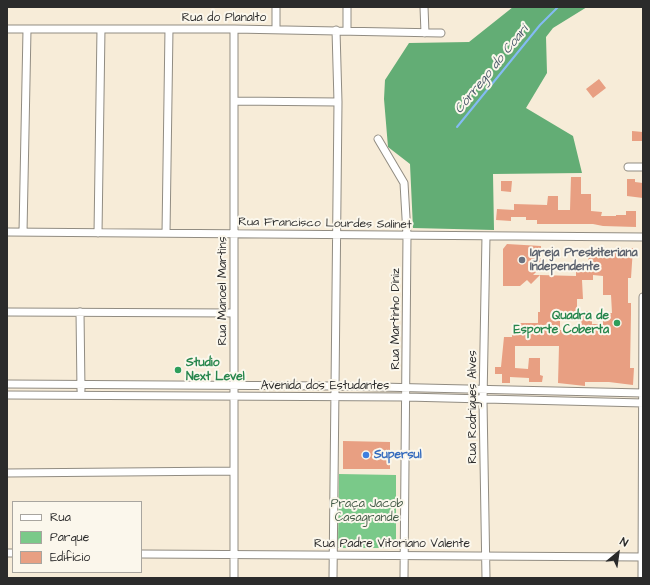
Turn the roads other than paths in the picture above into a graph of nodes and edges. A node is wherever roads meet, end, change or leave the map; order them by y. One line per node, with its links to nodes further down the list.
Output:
1 (276, 7): 9 (street)
2 (347, 7): 11 (street)
3 (424, 7): 12 (street)
4 (7, 29): 7 (street, Rua do Planalto)
5 (169, 29): 6 (street, Rua do Planalto); 8 (street, Rua do Planalto); 22 (street)
6 (234, 29): 9 (street, Rua do Planalto); 14 (street, Rua Manoel Martins)
7 (27, 30): 8 (street, Rua do Planalto); 20 (street)
8 (101, 30): 21 (street)
9 (276, 30): 10 (street, Rua do Planalto)
10 (336, 30): 11 (street, Rua do Planalto); 15 (street)
11 (347, 30): 12 (street, Rua do Planalto)
12 (424, 33): 13 (street, Rua do Planalto)
13 (441, 33)
14 (234, 101): 15 (street); 23 (street, Rua Manoel Martins)
15 (338, 102): 24 (street)
16 (378, 139): 25 (street, Rua Martinho Diniz)
17 (628, 167): 18 (street)
18 (643, 167)
19 (7, 232): 20 (street, Rua Francisco Lourdes Salinet)
20 (23, 232): 21 (street, Rua Francisco Lourdes Salinet)
21 (98, 233): 22 (street, Rua Francisco Lourdes Salinet)
22 (166, 233): 23 (street, Rua Francisco Lourdes Salinet)
23 (234, 234): 24 (street, Rua Francisco Lourdes Salinet); 31 (street, Rua Manoel Martins)
24 (337, 235): 25 (street, Rua Francisco Lourdes Salinet); 36 (street)
25 (408, 235): 26 (street, Rua Francisco Lourdes Salinet); 37 (street, Rua Martinho Diniz)
26 (486, 236): 27 (street, Rua Francisco Lourdes Salinet); 38 (street, Rua Rodrigues Alves)
27 (643, 237)
28 (643, 297): 41 (street)
29 (7, 312): 30 (street)
30 (80, 312): 31 (street); 33 (street)
31 (234, 313): 35 (street, Rua Manoel Martins)
32 (7, 384): 33 (street, Avenida dos Estudantes)
33 (81, 386): 34 (street, Avenida dos Estudantes); 43 (street)
34 (159, 386): 35 (street, Avenida dos Estudantes); 44 (street)
35 (234, 386): 36 (street, Avenida dos Estudantes); 45 (street, Rua Manoel Martins)
36 (335, 386): 37 (street, Avenida dos Estudantes); 46 (street)
37 (406, 387): 38 (street, Avenida dos Estudantes); 47 (street, Rua Martinho Diniz)
38 (484, 389): 39 (street, Avenida dos Estudantes); 48 (street, Rua Rodrigues Alves)
39 (543, 390): 40 (street, Avenida dos Estudantes); 49 (street)
40 (590, 391): 41 (street, Avenida dos Estudantes); 50 (street)
41 (642, 393): 51 (street)
42 (7, 395): 43 (street, Avenida dos Estudantes)
43 (81, 396): 44 (street, Avenida dos Estudantes)
44 (159, 396): 45 (street, Avenida dos Estudantes)
45 (234, 397): 46 (street, Avenida dos Estudantes); 52 (street, Rua Manoel Martins)
46 (335, 397): 47 (street, Avenida dos Estudantes); 56 (street)
47 (406, 397): 48 (street, Avenida dos Estudantes); 57 (street, Rua Martinho Diniz)
48 (484, 400): 49 (street, Avenida dos Estudantes); 58 (street, Rua Rodrigues Alves)
49 (543, 402): 50 (street, Avenida dos Estudantes)
50 (590, 402): 51 (street, Avenida dos Estudantes)
51 (642, 403): 59 (street)
52 (234, 471): 53 (street); 55 (street, Rua Manoel Martins)
53 (7, 473)
54 (142, 554): 55 (street, Rua Padre Vitoriano Valente)
55 (234, 554): 56 (street, Rua Padre Vitoriano Valente); 60 (street, Rua Manoel Martins)
56 (333, 555): 57 (street, Rua Padre Vitoriano Valente); 61 (street)
57 (405, 555): 58 (street, Rua Padre Vitoriano Valente); 62 (street, Rua Martinho Diniz)
58 (486, 556): 59 (street, Rua Padre Vitoriano Valente); 63 (street, Rua Rodrigues Alves)
59 (642, 557): 64 (street)
60 (234, 578)
61 (333, 578)
62 (404, 578)
63 (486, 578)
64 (642, 578)

